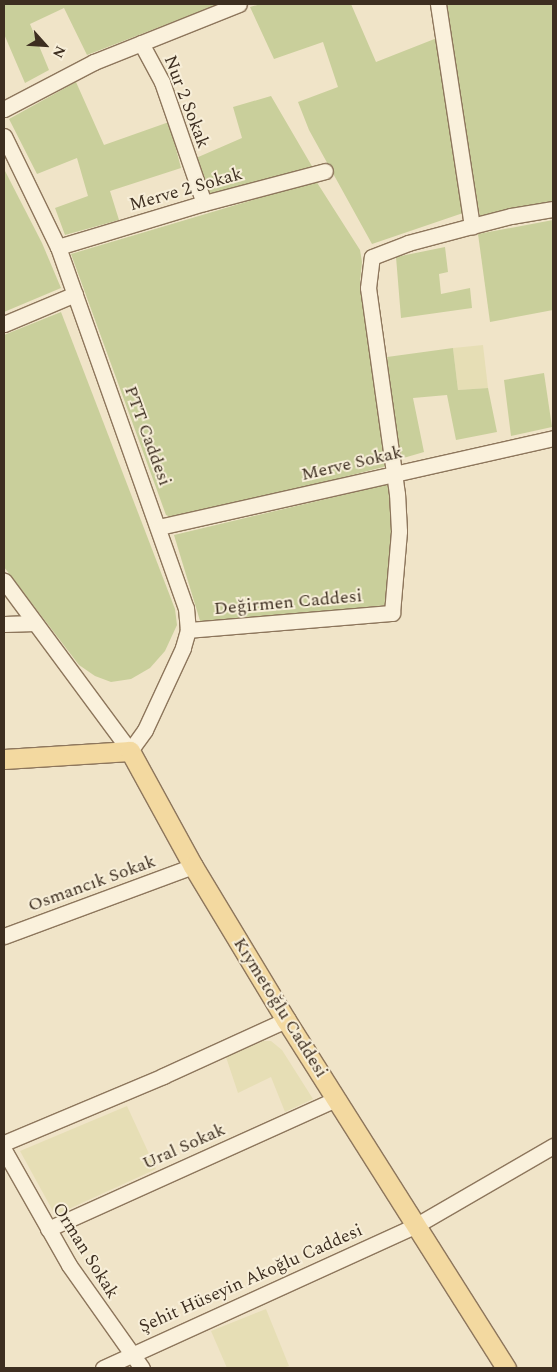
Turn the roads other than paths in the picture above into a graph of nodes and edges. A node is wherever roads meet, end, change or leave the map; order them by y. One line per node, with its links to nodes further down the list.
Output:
1 (239, 4): 3 (street)
2 (438, 4): 9 (street)
3 (142, 43): 4 (street); 7 (street, Nur 2 Sokak)
4 (4, 109)
5 (4, 136): 10 (street, PTT Caddesi)
6 (325, 171): 7 (street, Merve 2 Sokak)
7 (204, 203): 10 (street, Merve 2 Sokak)
8 (553, 210): 9 (street)
9 (472, 226): 14 (street)
10 (58, 247): 11 (street, PTT Caddesi)
11 (75, 294): 12 (street); 15 (street, PTT Caddesi)
12 (4, 324)
13 (553, 438): 14 (street, Merve Sokak)
14 (395, 474): 15 (street, Merve Sokak); 19 (street, Değirmen Caddesi)
15 (159, 527): 19 (street, PTT Caddesi)
16 (4, 581): 17 (street)
17 (35, 623): 18 (street); 20 (street)
18 (4, 624)
19 (188, 630): 20 (street, PTT Caddesi)
20 (130, 750): 21 (main road); 22 (main road, Kıymetoğlu Caddesi)
21 (4, 759)
22 (193, 866): 23 (street, Osmancık Sokak); 24 (main road, Kıymetoğlu Caddesi)
23 (4, 936)
24 (286, 1020): 25 (main road, Kıymetoğlu Caddesi); 26 (street)
25 (336, 1099): 29 (main road, Kıymetoğlu Caddesi); 30 (street, Ural Sokak)
26 (4, 1143)
27 (553, 1146): 29 (street, Şehit Hüseyin Akoğlu Caddesi)
28 (4, 1150): 30 (street, Orman Sokak)
29 (415, 1226): 31 (street, Şehit Hüseyin Akoğlu Caddesi); 32 (main road, Kıymetoğlu Caddesi)
30 (48, 1229): 31 (street, Orman Sokak)
31 (131, 1354): 33 (street, Şehit Hüseyin Akoğlu Caddesi); 34 (street, Orman Sokak)
32 (502, 1367)
33 (103, 1368)
34 (142, 1368)

